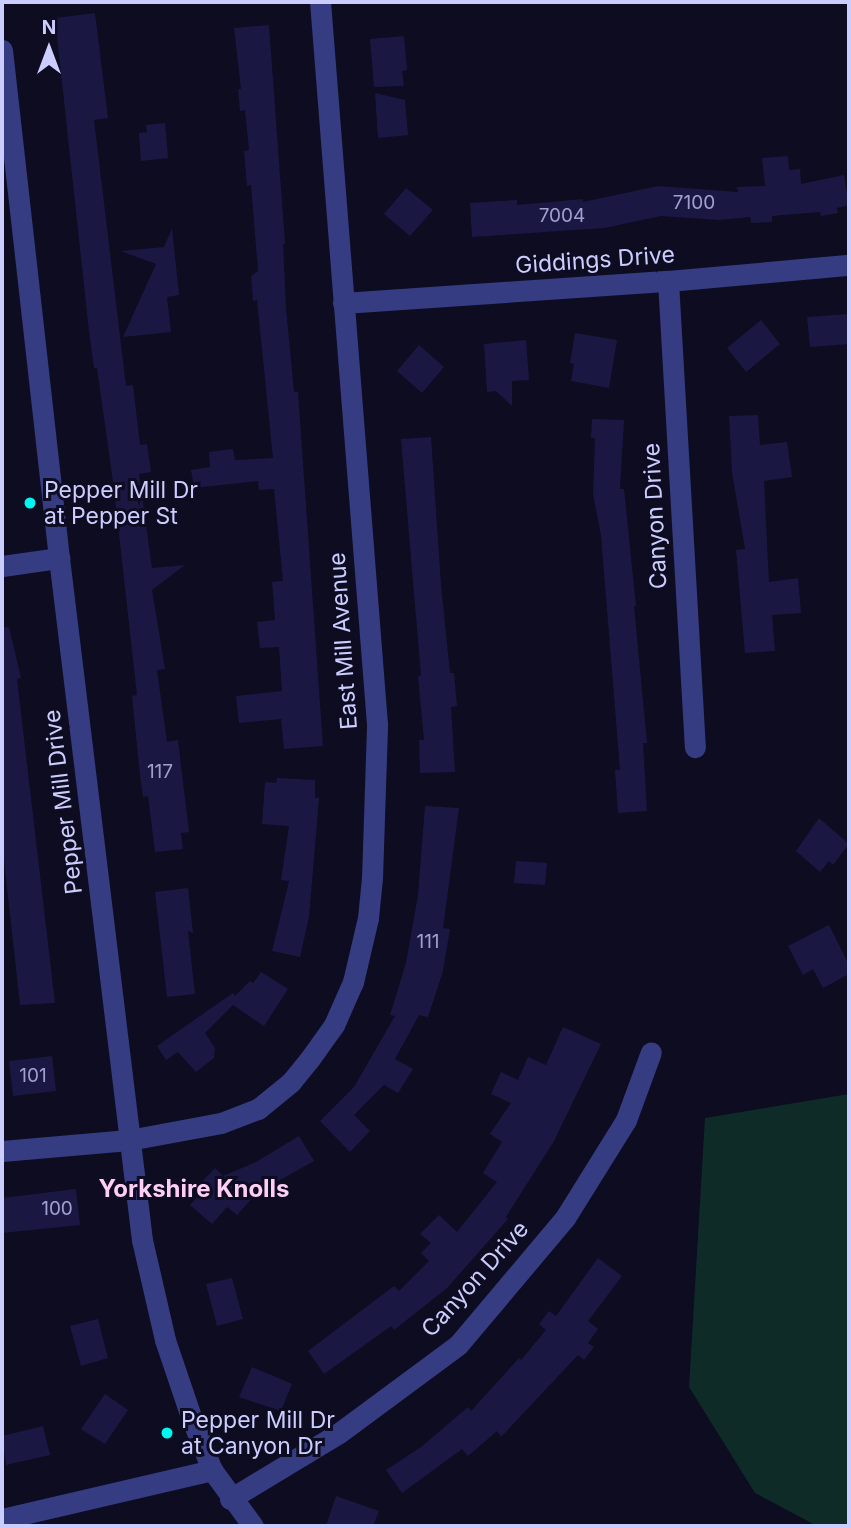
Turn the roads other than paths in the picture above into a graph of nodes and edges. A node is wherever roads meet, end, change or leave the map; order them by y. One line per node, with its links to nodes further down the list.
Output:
1 (320, 2): 5 (street, East Mill Avenue)
2 (2, 50): 6 (street, Pepper Mill Drive)
3 (849, 265): 4 (street, Giddings Drive)
4 (668, 281): 5 (street, Giddings Drive); 8 (street, Canyon Drive)
5 (343, 303): 10 (street, East Mill Avenue)
6 (59, 558): 7 (street); 10 (street, Pepper Mill Drive)
7 (2, 566)
8 (695, 747)
9 (651, 1052): 13 (street, Canyon Drive)
10 (129, 1140): 11 (street, East Mill Avenue); 12 (street, Pepper Mill Drive)
11 (2, 1151)
12 (212, 1470): 13 (street, Pepper Mill Drive); 14 (street)
13 (230, 1499): 15 (street, Pepper Mill Drive)
14 (2, 1519)
15 (253, 1526)

